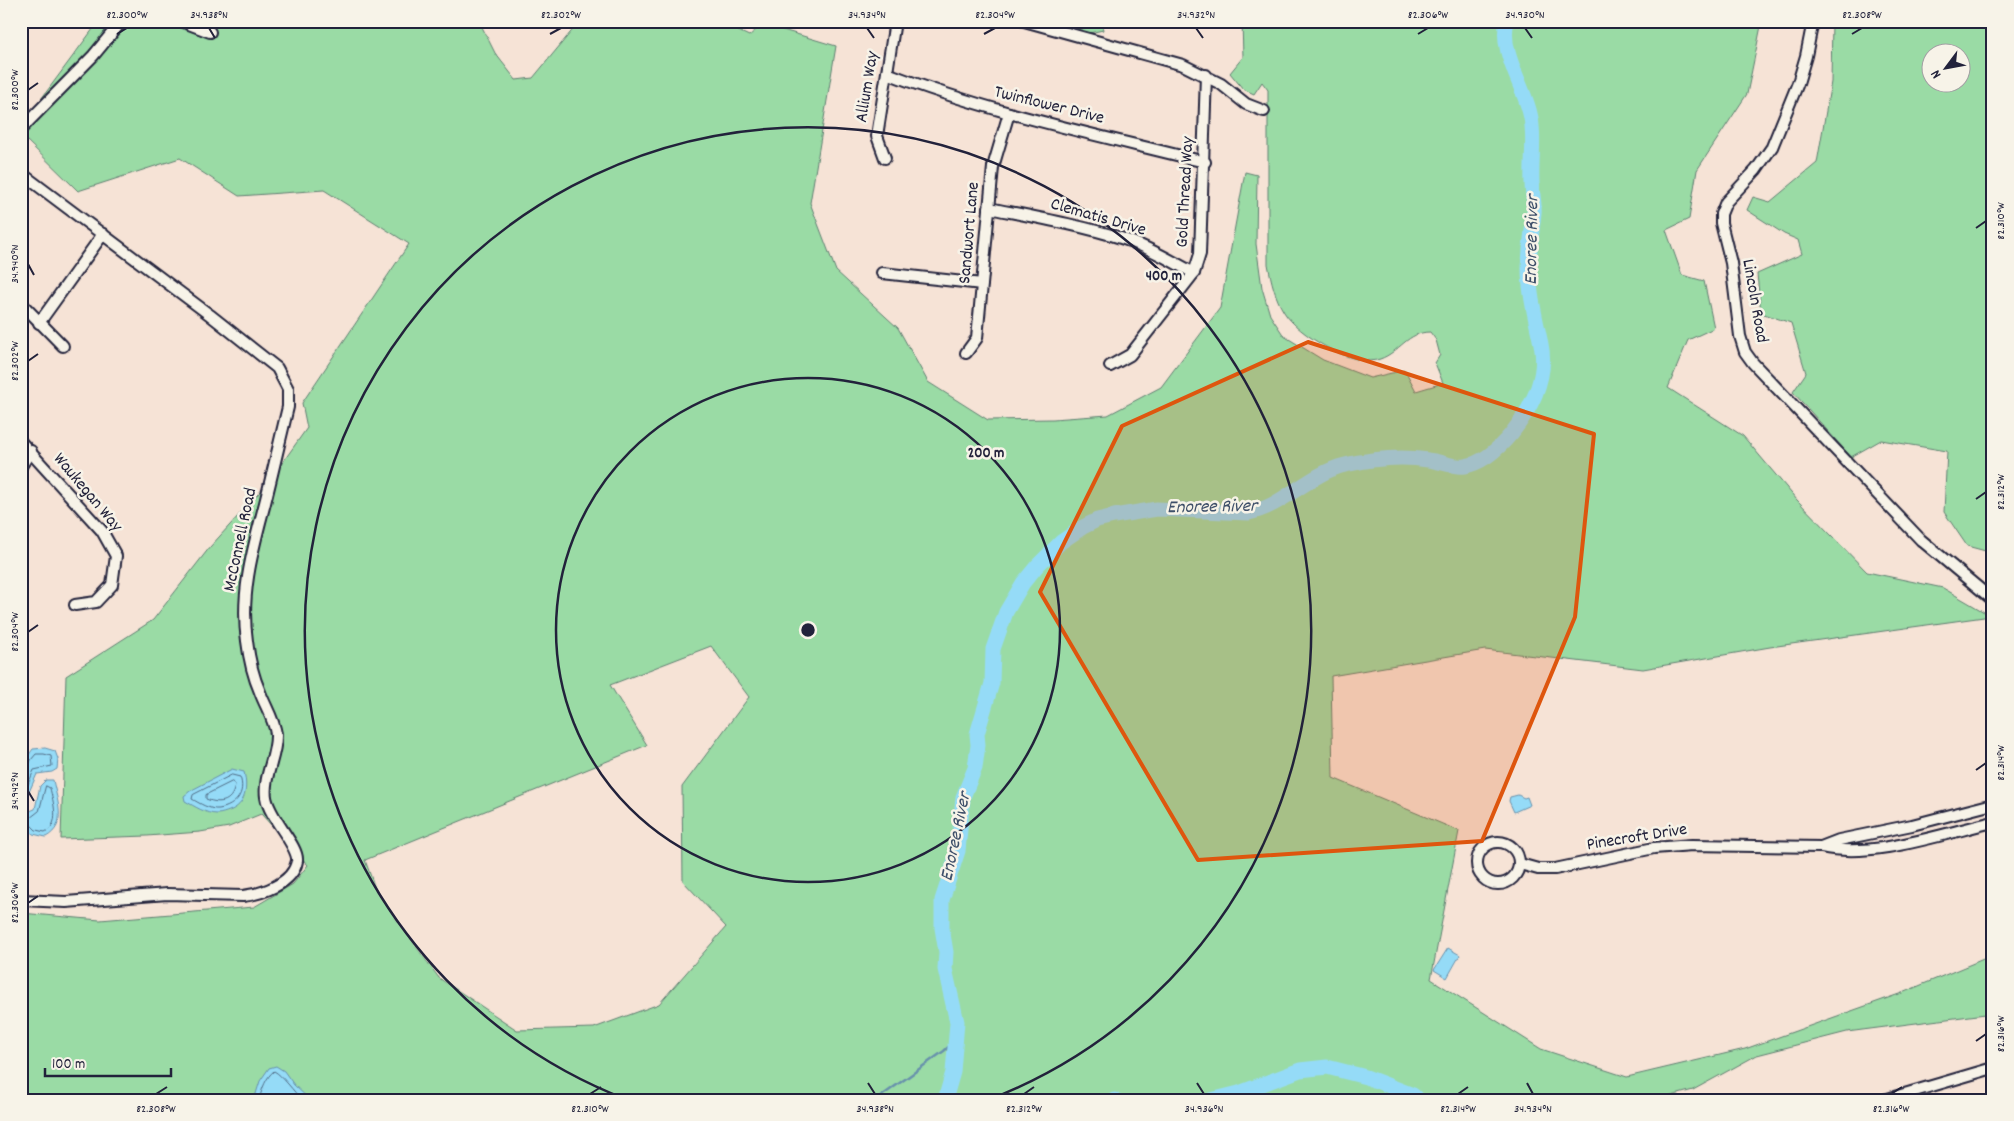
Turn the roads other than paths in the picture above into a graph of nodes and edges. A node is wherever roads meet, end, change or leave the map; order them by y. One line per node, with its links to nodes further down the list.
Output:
1 (122, 21): 11 (street)
2 (181, 21): 6 (street)
3 (895, 21): 7 (street, Allium Way)
4 (1024, 21): 8 (street)
5 (1814, 21): 28 (street, Lincoln Road)
6 (210, 32)
7 (887, 74): 10 (street, Twinflower Drive); 12 (street, Allium Way)
8 (1206, 76): 9 (street); 13 (street, Gold Thread Way)
9 (1264, 111)
10 (1008, 114): 13 (street, Twinflower Drive); 15 (street, Sandwort Lane)
11 (21, 129)
12 (884, 158)
13 (1205, 162): 18 (street, Gold Thread Way)
14 (21, 173): 16 (street, McConnell Road)
15 (989, 208): 18 (street, Clematis Drive); 19 (street, Sandwort Lane)
16 (103, 234): 21 (street); 34 (street, McConnell Road)
17 (882, 273): 19 (street)
18 (1194, 273): 24 (street, Gold Thread Way)
19 (982, 284): 23 (street, Sandwort Lane)
20 (21, 303): 21 (street)
21 (39, 323): 22 (street)
22 (63, 346)
23 (966, 353)
24 (1110, 366)
25 (21, 442): 26 (street, Waukegan Way)
26 (31, 451): 27 (street); 29 (street, Waukegan Way)
27 (21, 466)
28 (1993, 600)
29 (75, 605)
30 (1993, 804): 32 (street, Pinecroft Drive)
31 (1993, 822): 32 (street, Pinecroft Drive)
32 (1821, 847): 33 (street, Pinecroft Drive)
33 (1520, 864): 33 (street)
34 (21, 900)
35 (1993, 1068): 36 (street)
36 (1884, 1100)

